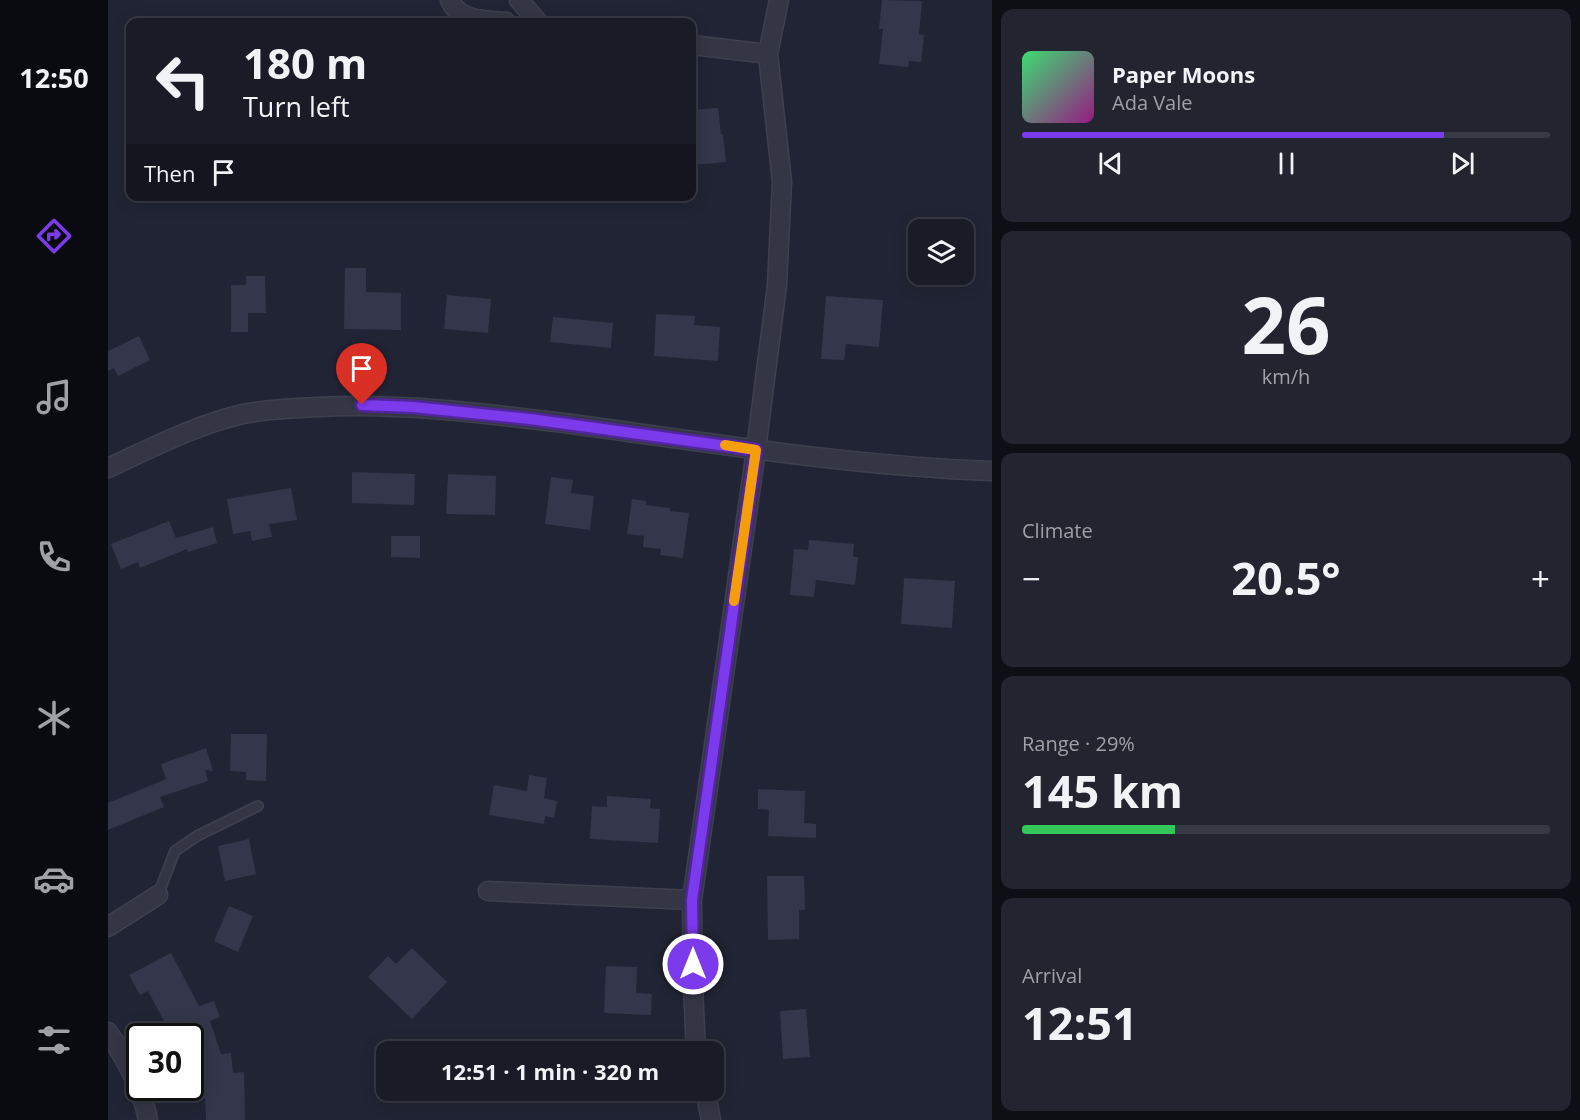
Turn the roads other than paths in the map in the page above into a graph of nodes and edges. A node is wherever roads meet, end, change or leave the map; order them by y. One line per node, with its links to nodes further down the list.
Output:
1 (450, 0): 4 (street)
2 (519, 0): 5 (street)
3 (779, 0): 7 (street)
4 (471, 18)
5 (535, 18)
6 (696, 45): 7 (street)
7 (768, 54): 8 (street)
8 (756, 450): 9 (street); 10 (street); 14 (street)
9 (108, 468)
10 (992, 471)
11 (258, 806): 13 (lane)
12 (488, 891): 14 (street)
13 (158, 895): 15 (street)
14 (692, 900): 17 (street)
15 (108, 927)
16 (108, 1032): 19 (street)
17 (696, 1041)
18 (707, 1101): 20 (street)
19 (148, 1120)
20 (711, 1120)

